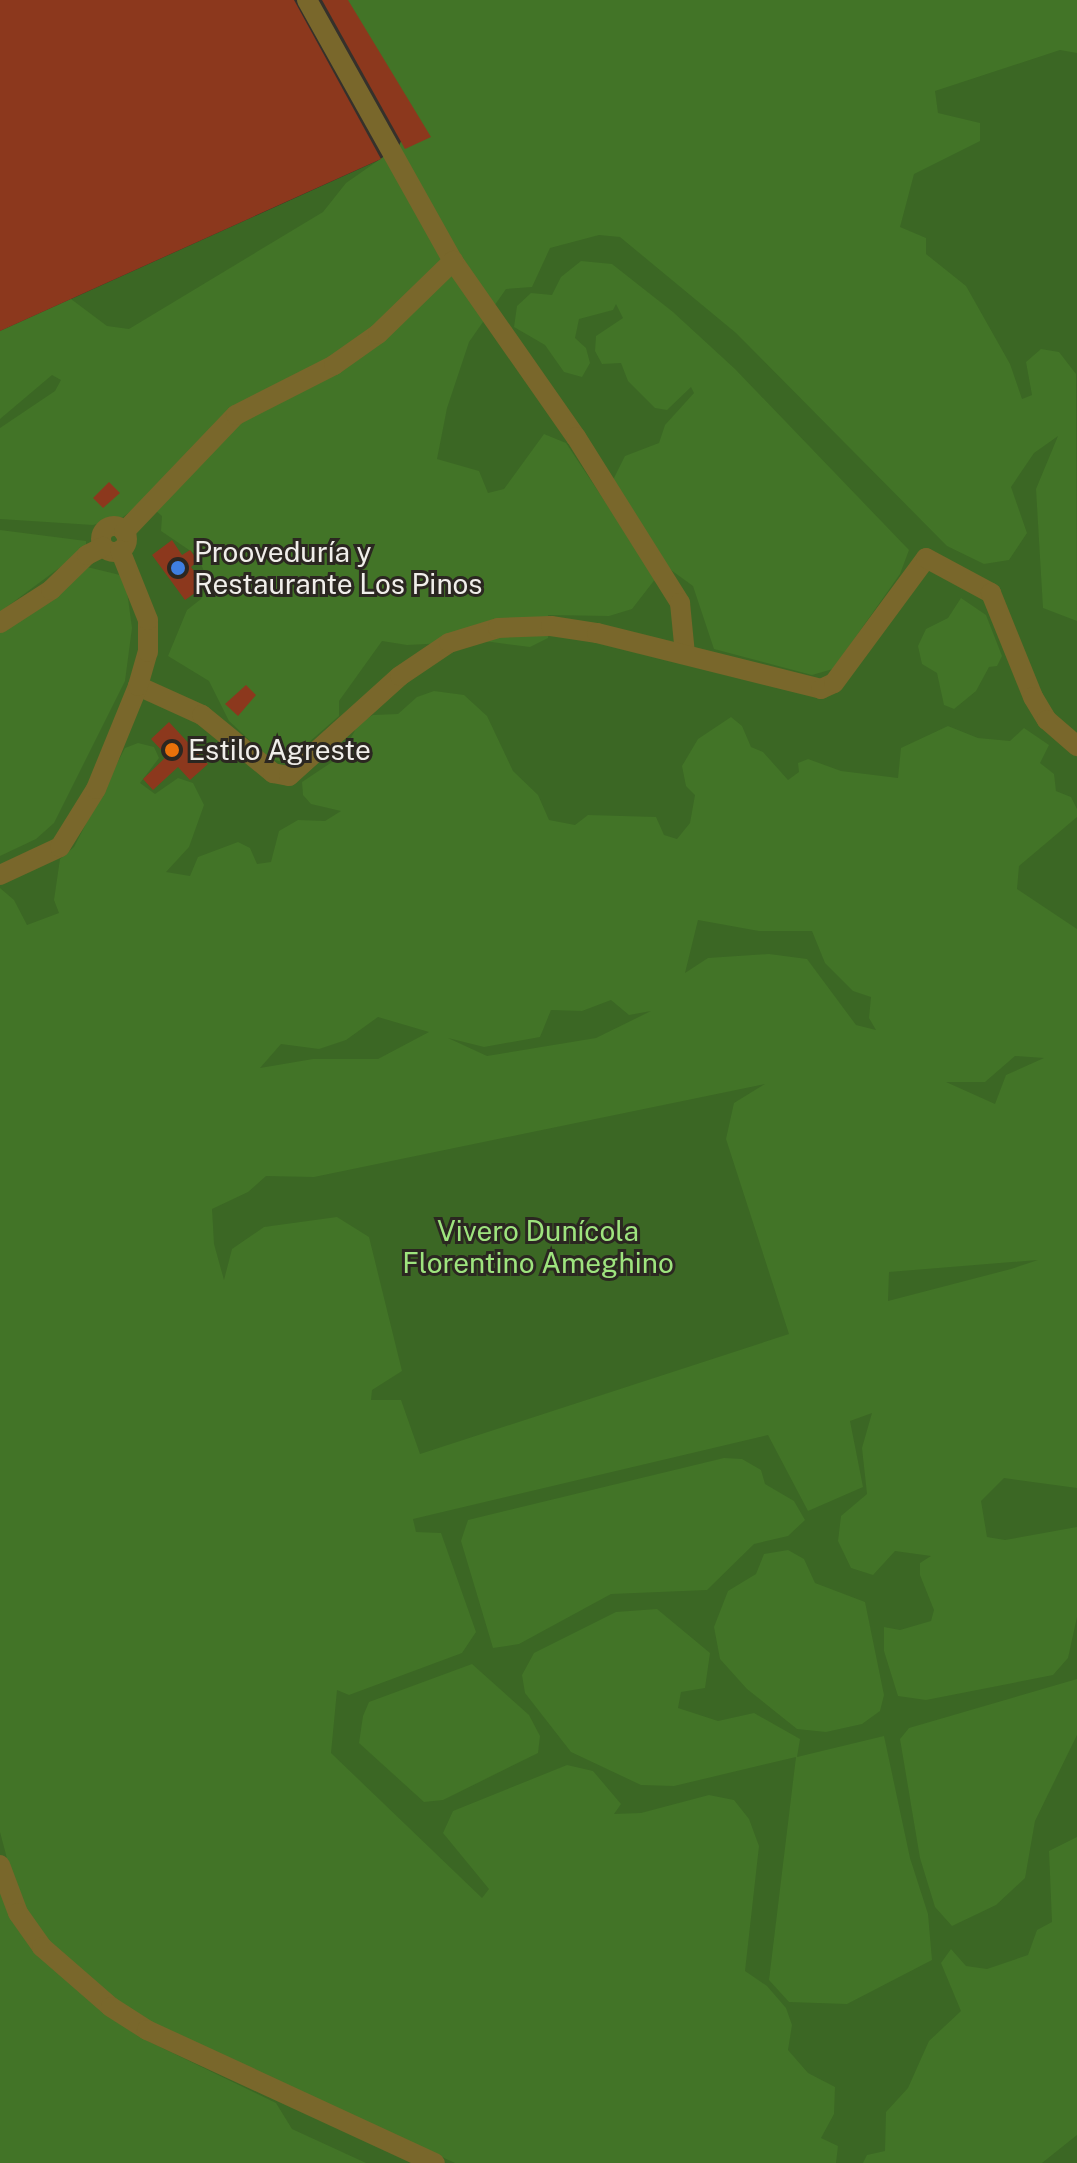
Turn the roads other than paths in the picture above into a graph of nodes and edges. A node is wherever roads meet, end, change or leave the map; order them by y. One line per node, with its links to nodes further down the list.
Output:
1 (307, 0): 2 (lane)
2 (453, 261): 3 (lane); 5 (lane)
3 (116, 543): 4 (lane); 6 (lane)
4 (0, 623)
5 (685, 654): 6 (lane); 7 (lane)
6 (138, 686): 8 (lane)
7 (1077, 746)
8 (0, 875)
9 (0, 1865): 10 (lane)
10 (435, 2163)

